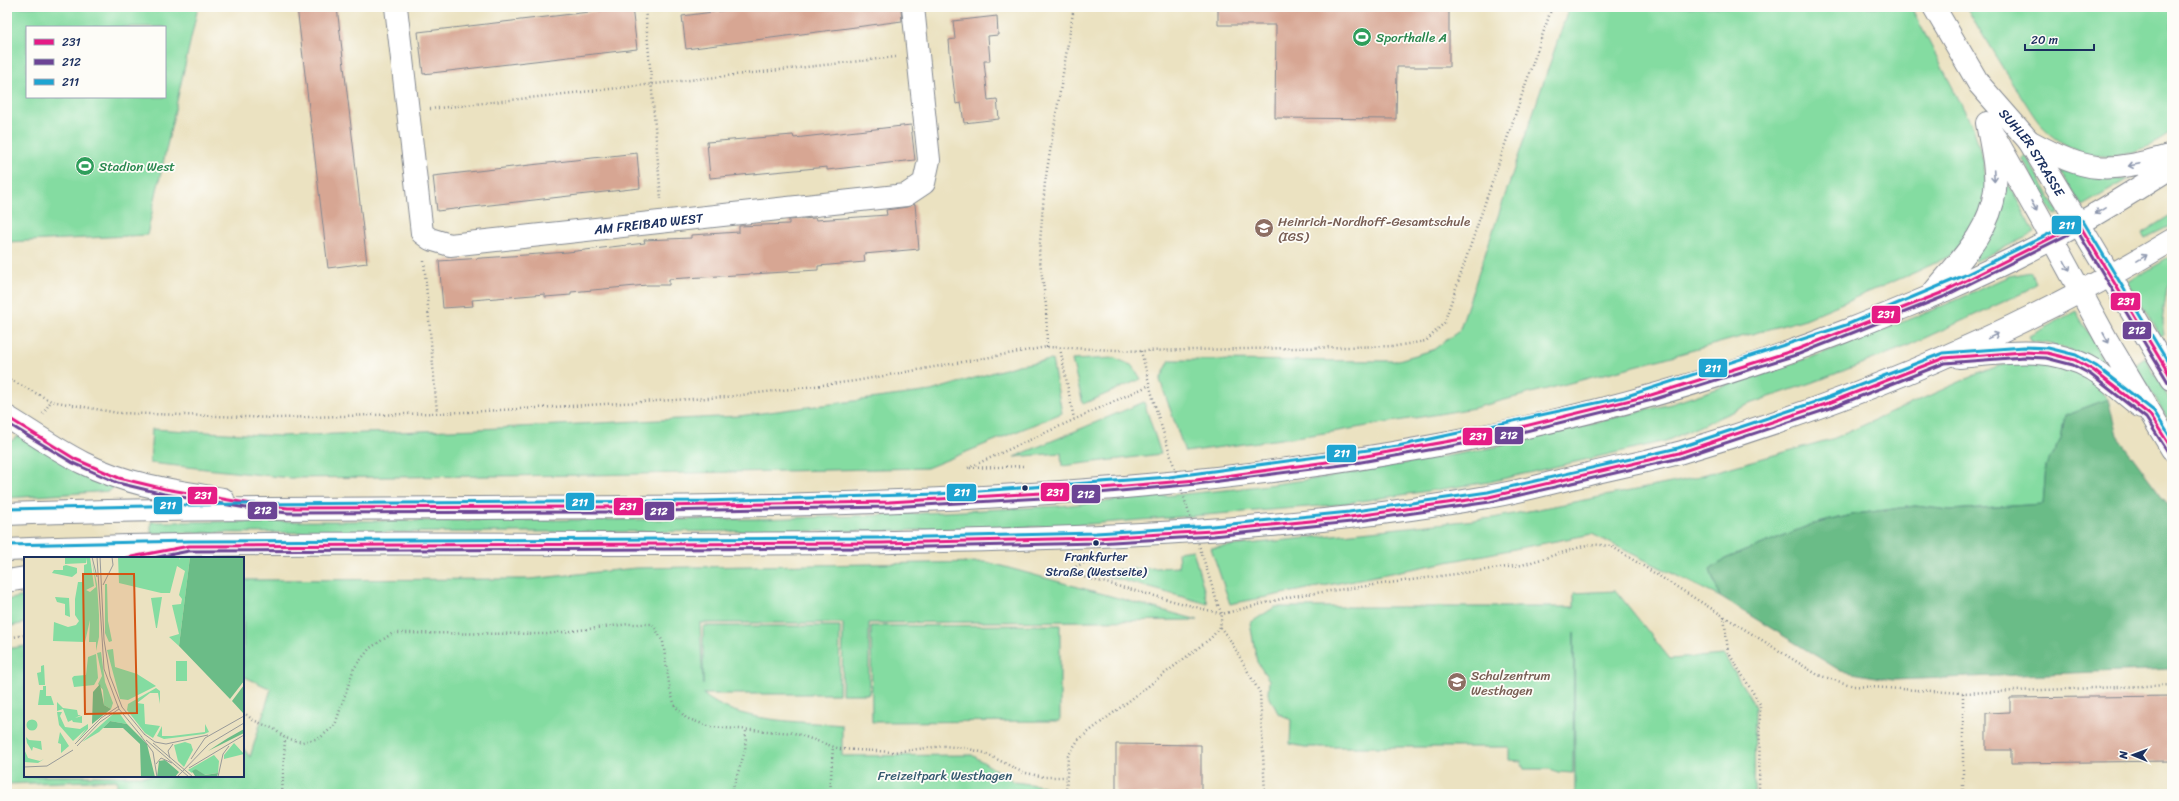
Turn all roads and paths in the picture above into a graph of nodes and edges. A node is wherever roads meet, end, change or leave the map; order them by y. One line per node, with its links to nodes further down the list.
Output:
1 (396, 7): 10 (street)
2 (645, 7): 8 (path)
3 (913, 7): 7 (street, AM FREIBAD WEST)
4 (1074, 7): 23 (path)
5 (1552, 7): 25 (path)
6 (1934, 7): 9 (street, SUHLER STRASSE)
7 (918, 54): 8 (path); 15 (street, AM FREIBAD WEST)
8 (652, 84): 10 (path); 15 (path)
9 (1979, 84): 11 (street, SUHLER STRASSE); 12 (street, SUHLER STRASSE)
10 (408, 112): 17 (street)
11 (1987, 123): 18 (street, SUHLER STRASSE, one-way to 18); 22 (street, one-way to 22)
12 (2029, 141): 13 (street, one-way to 12); 16 (street, SUHLER STRASSE)
13 (2172, 155)
14 (2172, 167): 16 (street, one-way to 16)
15 (663, 221): 17 (street, AM FREIBAD WEST)
16 (2079, 224): 18 (street); 20 (street, SUHLER STRASSE)
17 (422, 233): 30 (path)
18 (2052, 239): 21 (street, SUHLER STRASSE, one-way to 21); 22 (street)
19 (2172, 240): 20 (street, one-way to 19)
20 (2111, 276): 21 (street); 28 (street, SUHLER STRASSE)
21 (2081, 292): 26 (street, one-way to 21); 31 (street, SUHLER STRASSE, one-way to 31)
22 (1928, 298): 36 (street)
23 (1047, 347): 24 (path); 30 (path)
24 (1060, 348): 25 (path); 33 (path)
25 (1141, 351): 29 (path)
26 (1944, 358): 31 (street); 38 (street)
27 (7, 378): 30 (path)
28 (2172, 379)
29 (1150, 385): 33 (path); 44 (path, bridge)
30 (437, 412)
31 (2150, 415): 34 (street, SUHLER STRASSE)
32 (7, 416): 36 (street)
33 (1074, 419): 35 (path)
34 (2172, 449)
35 (1023, 466)
36 (283, 508): 37 (street)
37 (7, 514)
38 (189, 546): 39 (street); 40 (street)
39 (7, 550)
40 (131, 557)
41 (1091, 559): 44 (path)
42 (24, 578): 43 (street)
43 (7, 582)
44 (1222, 614): 45 (path); 46 (path)
45 (1724, 616): 50 (path); 61 (path)
46 (1220, 627): 55 (path); 60 (path)
47 (24, 635): 48 (path)
48 (7, 638)
49 (2172, 685): 50 (path)
50 (1963, 693): 62 (path)
51 (244, 713): 53 (path)
52 (746, 730): 53 (path); 54 (path); 57 (path)
53 (285, 738): 56 (path)
54 (833, 746): 55 (path); 58 (path)
55 (1066, 777): 59 (path)
56 (282, 794)
57 (731, 794)
58 (830, 794)
59 (1066, 794)
60 (1265, 794)
61 (1759, 794)
62 (1963, 794)

